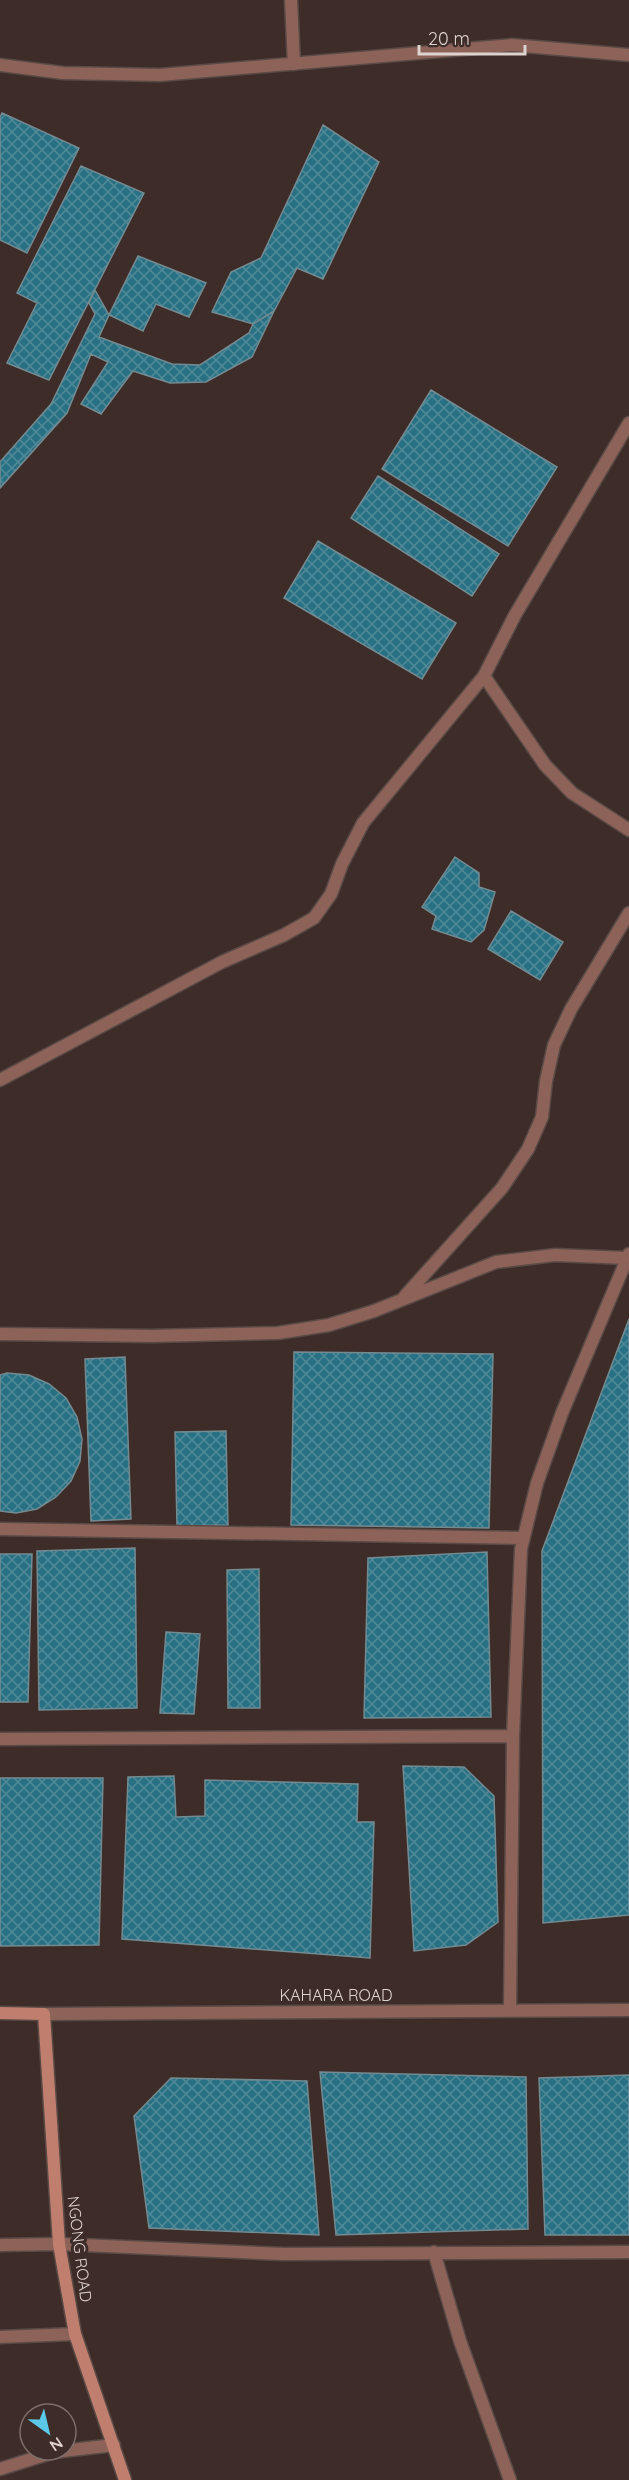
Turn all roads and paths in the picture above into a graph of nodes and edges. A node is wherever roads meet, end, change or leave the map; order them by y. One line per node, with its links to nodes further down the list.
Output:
1 (291, 0): 4 (street)
2 (629, 55): 4 (street)
3 (0, 64): 4 (street)
4 (294, 64)
5 (629, 423): 6 (street)
6 (484, 675): 7 (street); 9 (street)
7 (629, 830)
8 (629, 914): 11 (street)
9 (0, 1080)
10 (628, 1256): 11 (street); 14 (street)
11 (402, 1300): 12 (street)
12 (0, 1334)
13 (0, 1529): 14 (street)
14 (523, 1538): 15 (street)
15 (513, 1736): 16 (street); 17 (street)
16 (0, 1739)
17 (510, 2010): 18 (street, KAHARA ROAD); 20 (street, KAHARA ROAD)
18 (629, 2010)
19 (0, 2013): 20 (main road)
20 (44, 2014): 21 (main road, NGONG ROAD)
21 (59, 2244): 22 (street); 23 (street); 25 (main road, NGONG ROAD)
22 (0, 2245)
23 (434, 2252): 24 (street); 30 (street)
24 (629, 2252)
25 (75, 2334): 26 (street); 27 (main road, NGONG ROAD)
26 (0, 2337)
27 (114, 2445): 28 (street); 29 (main road, NGONG ROAD)
28 (0, 2469)
29 (125, 2480)
30 (510, 2480)

